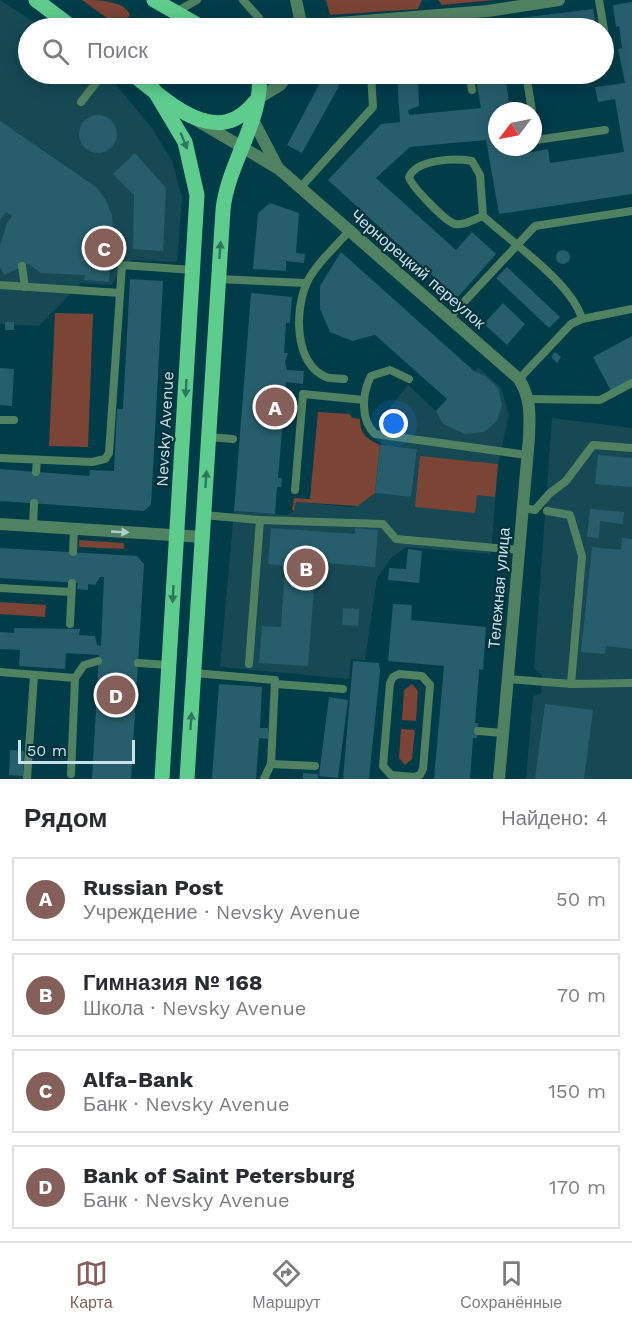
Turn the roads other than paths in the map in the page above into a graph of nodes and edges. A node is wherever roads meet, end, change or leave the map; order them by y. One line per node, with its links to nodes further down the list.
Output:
1 (36, 0): 9 (main road)
2 (154, 0): 8 (main road)
3 (197, 0): 8 (lane)
4 (243, 0): 11 (lane)
5 (296, 0): 12 (street)
6 (559, 0): 13 (street)
7 (599, 0): 14 (lane)
8 (174, 13): 10 (main road)
9 (60, 18)
10 (184, 18)
11 (259, 18)
12 (300, 18)
13 (474, 18)
14 (602, 18)
15 (95, 84): 25 (lane)
16 (146, 84): 22 (main road)
17 (258, 84): 24 (main road)
18 (281, 84): 24 (street)
19 (372, 84): 33 (lane)
20 (471, 84): 23 (lane)
21 (528, 84): 26 (lane)
22 (154, 90): 27 (main road); 39 (main road, Nevsky Avenue, one-way to 39)
23 (472, 90)
24 (257, 99): 27 (main road); 28 (main road)
25 (81, 102)
26 (531, 102)
27 (189, 115): 31 (street, Чернорецкий переулок)
28 (252, 118): 31 (main road); 32 (street, Чернорецкий переулок)
29 (605, 129): 30 (lane)
30 (542, 139)
31 (241, 147): 32 (street, Чернорецкий переулок); 40 (main road, one-way to 31)
32 (279, 169): 33 (street, Чернорецкий переулок)
33 (300, 188): 36 (street, Чернорецкий переулок)
34 (632, 211): 37 (lane)
35 (483, 216): 35 (lane); 37 (lane)
36 (349, 231): 41 (lane); 46 (street, Чернорецкий переулок)
37 (516, 244): 46 (lane); 47 (lane)
38 (22, 266): 43 (lane)
39 (193, 270): 44 (lane); 72 (main road, Nevsky Avenue, one-way to 72)
40 (218, 279): 41 (lane); 56 (main road)
41 (306, 283): 48 (lane)
42 (0, 285): 43 (lane)
43 (25, 287): 44 (lane)
44 (120, 293): 61 (lane)
45 (632, 309): 47 (lane)
46 (449, 318): 50 (street, Чернорецкий переулок)
47 (582, 319): 50 (lane)
48 (344, 379)
49 (409, 379): 53 (lane)
50 (519, 379): 52 (street, Чернорецкий переулок)
51 (632, 384): 52 (lane)
52 (528, 399): 59 (street, Тележная улица)
53 (364, 400): 59 (lane); 63 (lane)
54 (0, 420): 55 (lane)
55 (14, 420)
56 (209, 437): 57 (lane); 67 (main road, one-way to 56)
57 (232, 439)
58 (632, 448): 65 (lane)
59 (527, 455): 65 (street, Тележная улица)
60 (0, 458): 61 (lane)
61 (37, 460): 62 (lane)
62 (36, 472)
63 (295, 490)
64 (34, 503): 70 (lane)
65 (523, 508): 74 (street, Тележная улица)
66 (547, 511): 89 (lane)
67 (204, 515): 68 (lane); 73 (main road)
68 (260, 520): 74 (lane); 80 (lane)
69 (0, 524): 70 (street)
70 (33, 526): 71 (street)
71 (74, 529): 72 (street, one-way to 72); 75 (lane)
72 (177, 536): 73 (street); 81 (main road, Nevsky Avenue, one-way to 81)
73 (203, 537): 83 (main road)
74 (519, 550): 86 (street, Тележная улица)
75 (73, 552)
76 (0, 588): 77 (lane)
77 (70, 624)
78 (99, 661): 85 (lane)
79 (138, 663): 81 (lane)
80 (249, 664)
81 (169, 665): 99 (main road, Nevsky Avenue)
82 (0, 672): 84 (lane)
83 (194, 673): 88 (lane); 100 (main road, one-way to 83)
84 (34, 675): 85 (lane); 98 (lane)
85 (75, 678): 97 (lane)
86 (508, 679): 89 (lane); 94 (street, Тележная улица)
87 (632, 683): 89 (lane)
88 (276, 684): 90 (lane); 95 (lane)
89 (571, 684)
90 (343, 689)
91 (427, 727): 91 (lane); 92 (lane)
92 (438, 728)
93 (478, 731): 94 (lane)
94 (503, 733): 102 (street, Тележная улица)
95 (271, 764): 96 (lane); 101 (lane)
96 (315, 766)
97 (72, 774)
98 (27, 779)
99 (162, 779)
100 (187, 779)
101 (264, 779)
102 (499, 779)

